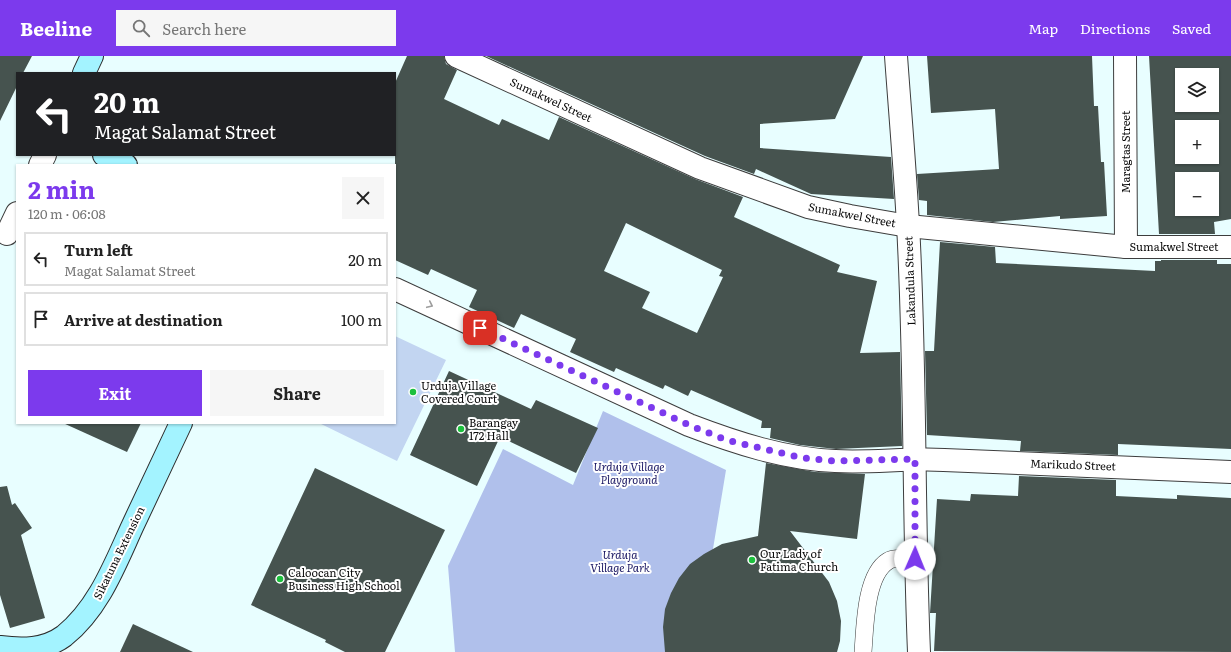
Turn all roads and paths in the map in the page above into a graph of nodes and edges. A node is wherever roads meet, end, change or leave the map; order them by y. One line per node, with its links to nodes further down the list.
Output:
1 (92, 56): 5 (street)
2 (456, 56): 9 (street, Sumakwel Street)
3 (896, 56): 9 (street, Lakandula Street)
4 (1125, 56): 11 (street, Maragtas Street)
5 (84, 72)
6 (106, 156): 7 (street)
7 (124, 164)
8 (16, 215): 10 (street)
9 (908, 226): 11 (street, Sumakwel Street); 15 (street, Lakandula Street)
10 (7, 234)
11 (1126, 247): 12 (street, Sumakwel Street)
12 (1231, 247)
13 (396, 289): 15 (street, Marikudo Street, one-way to 15)
14 (180, 424): 19 (street, Sikatuna Extension)
15 (915, 459): 16 (street, Marikudo Street); 17 (street, Lakandula Street)
16 (1231, 472)
17 (915, 559): 20 (lane); 21 (street, Lakandula Street)
18 (0, 647): 19 (street, Sikatuna Extension)
19 (37, 650)
20 (863, 652)
21 (920, 652)

